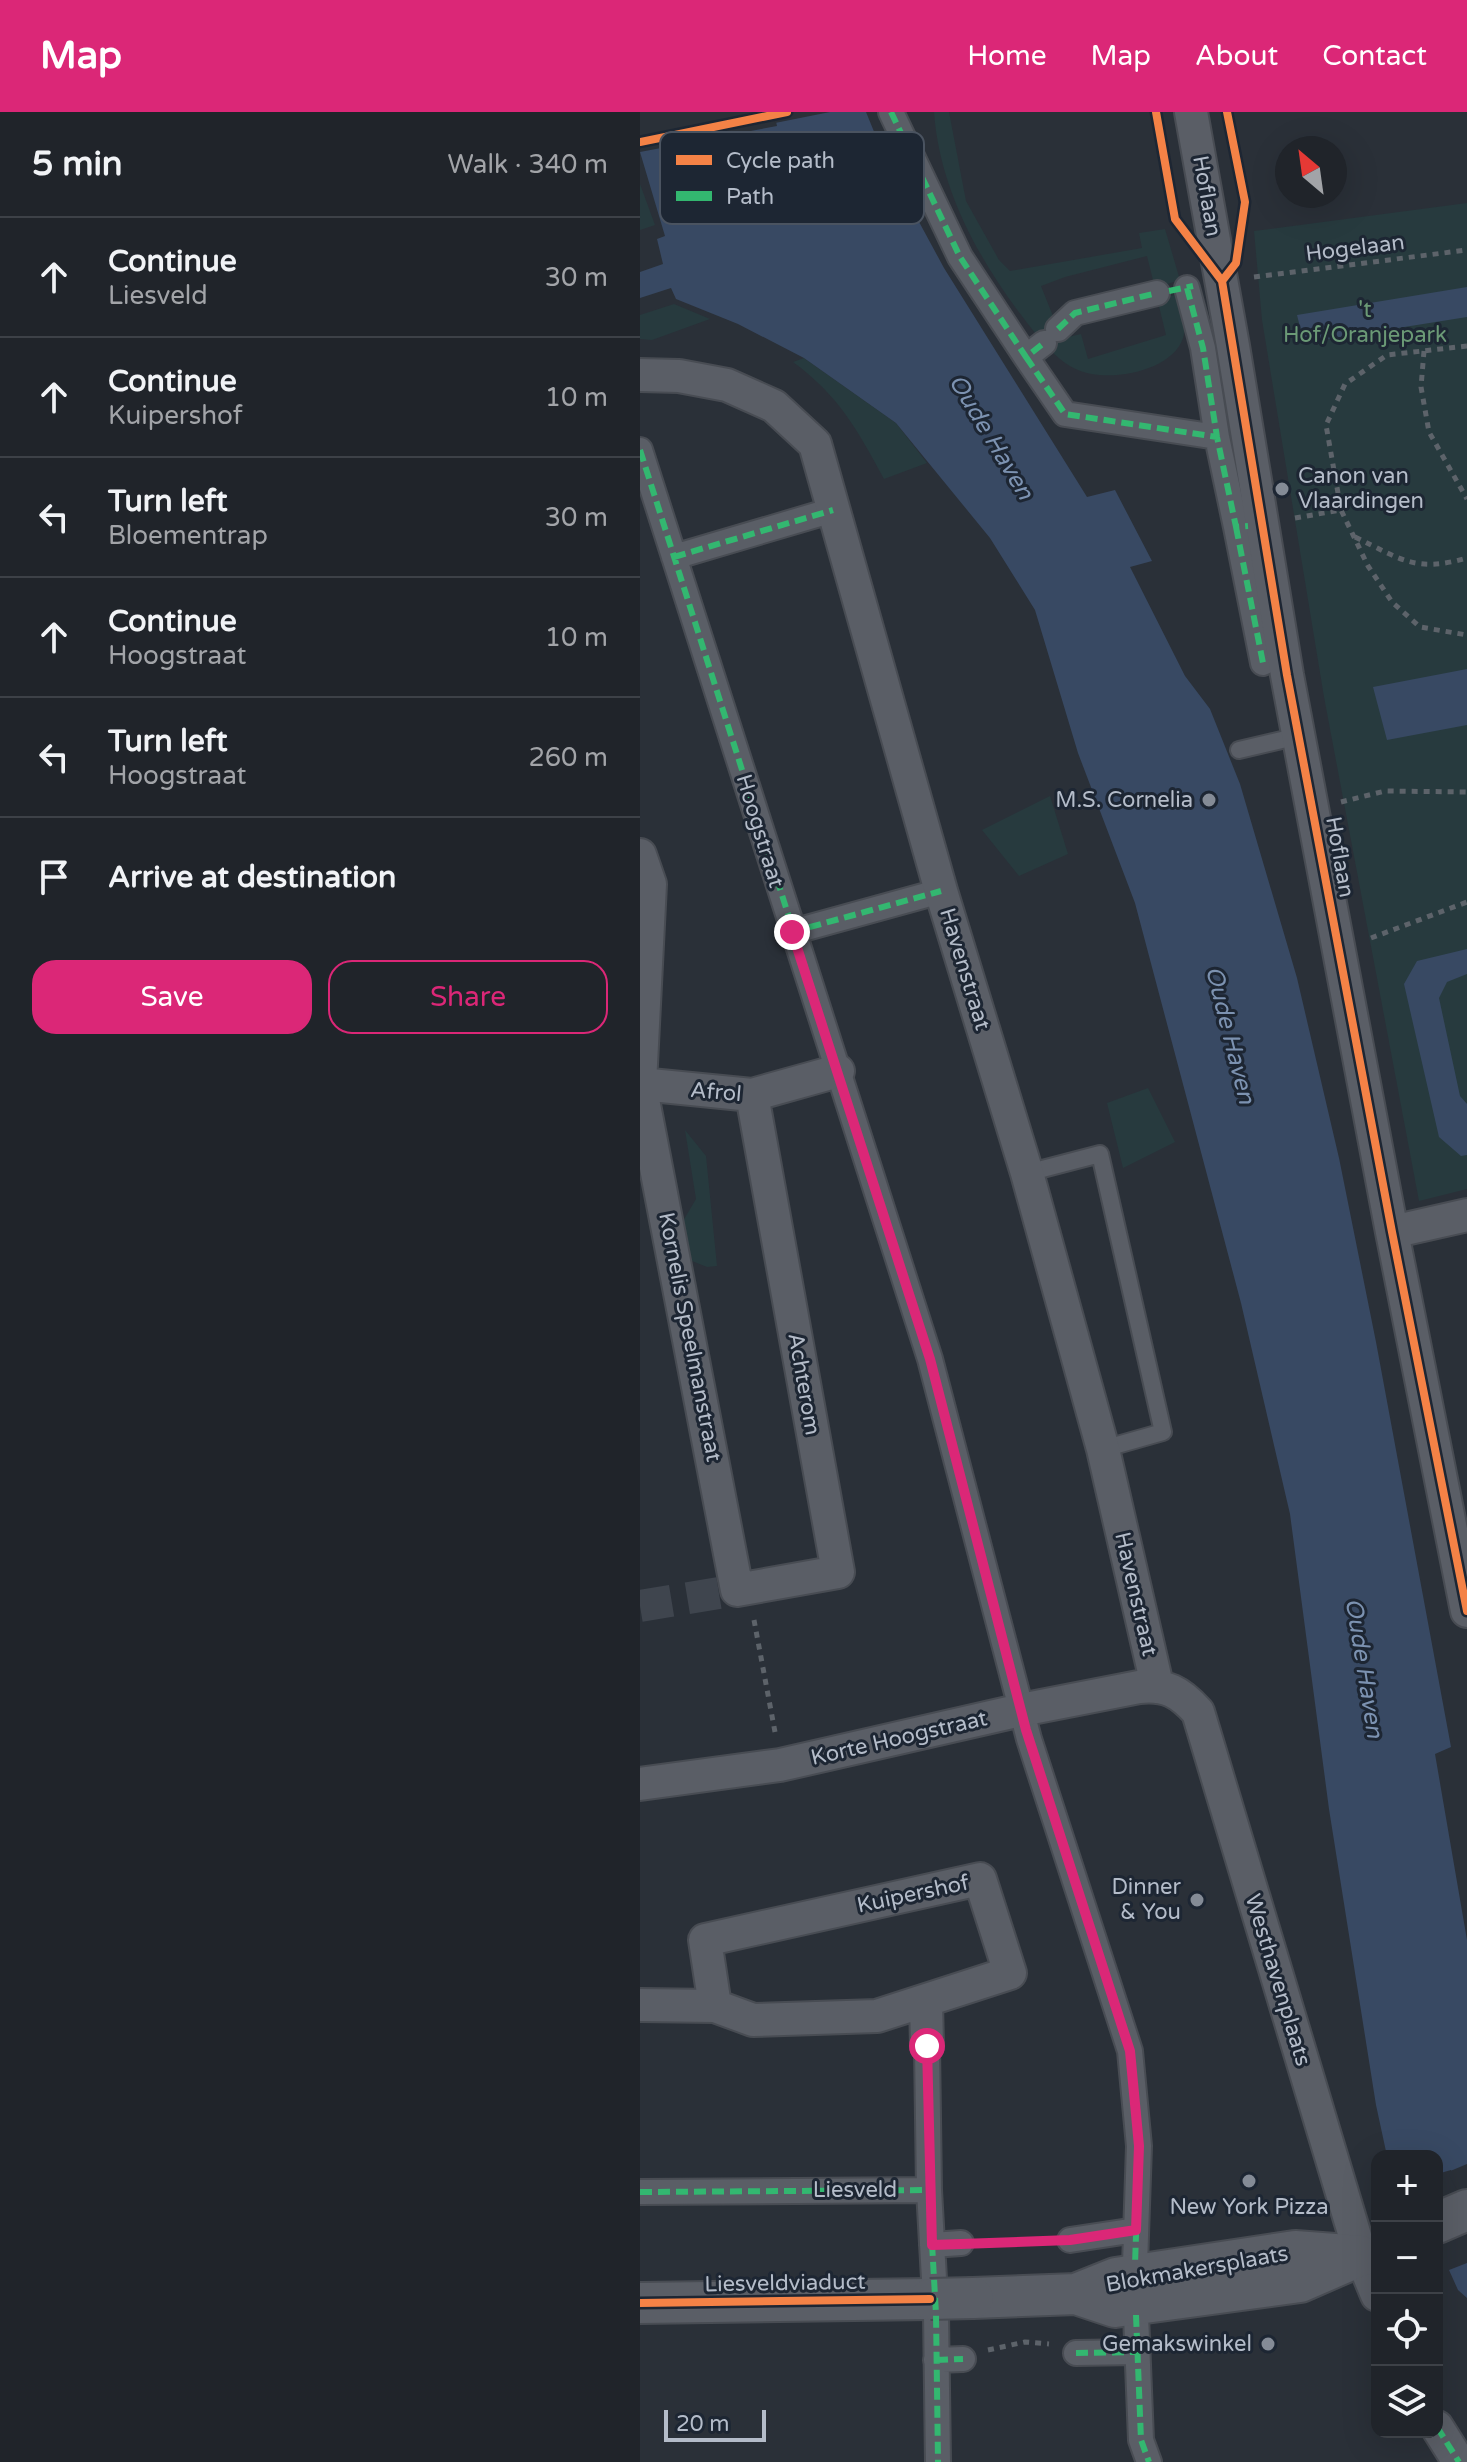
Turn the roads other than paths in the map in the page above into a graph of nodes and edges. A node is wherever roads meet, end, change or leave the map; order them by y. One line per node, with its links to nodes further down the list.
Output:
1 (891, 112): 3 (street)
2 (1191, 112): 10 (street, Hoflaan)
3 (901, 132)
4 (924, 181): 5 (street)
5 (1043, 343): 7 (street); 7 (street)
6 (640, 375): 9 (street, Havenstraat)
7 (1217, 437): 10 (street)
8 (640, 450): 11 (street, Hoogstraat)
9 (833, 510): 11 (street); 16 (street, Havenstraat)
10 (1249, 526): 12 (street); 13 (street, Hoflaan)
11 (674, 557): 17 (street, Hoogstraat)
12 (1263, 663)
13 (1299, 736): 14 (lane); 23 (street, Hoflaan)
14 (1239, 750)
15 (640, 855): 19 (street, Kornelis Speelmanstraat)
16 (941, 891): 17 (street); 21 (street, Havenstraat)
17 (792, 932): 18 (street, Hoogstraat)
18 (838, 1071): 20 (street, Afrol); 29 (street, Hoogstraat)
19 (640, 1084): 20 (street, Afrol); 26 (street, Kornelis Speelmanstraat)
20 (752, 1095): 26 (street, Achterom)
21 (1027, 1173): 24 (street, Havenstraat); 24 (lane)
22 (1467, 1215): 23 (street)
23 (1392, 1232): 25 (street, Hoflaan)
24 (1103, 1449): 28 (street, Havenstraat)
25 (1459, 1539): 27 (street, Hoflaan)
26 (743, 1589)
27 (1467, 1611)
28 (1157, 1685): 29 (street, Korte Hoogstraat); 41 (street, Westhavenplaats)
29 (1021, 1710): 30 (street, Korte Hoogstraat); 37 (street, Hoogstraat)
30 (640, 1784)
31 (926, 2001): 33 (street, Kuipershof); 33 (street, Kuipershof); 34 (street, Liesveld)
32 (640, 2005): 33 (street, Kuipershof)
33 (715, 2006)
34 (927, 2046): 35 (street, Liesveld)
35 (929, 2190): 36 (street, Liesveld); 40 (street)
36 (640, 2192)
37 (1136, 2230): 38 (street); 42 (street, Hoogstraat)
38 (1070, 2240)
39 (961, 2243): 40 (street)
40 (932, 2245): 50 (street)
41 (1369, 2252): 43 (street, Blokmakersplaats); 44 (street, Westhavenplaats)
42 (1135, 2265)
43 (1076, 2294): 45 (street, Liesveldviaduct, bridge)
44 (1377, 2294)
45 (640, 2303)
46 (1136, 2315): 47 (street)
47 (1137, 2352): 48 (street); 53 (street)
48 (1076, 2353)
49 (963, 2359): 50 (street)
50 (936, 2360): 52 (street)
51 (1443, 2437): 54 (street)
52 (938, 2462)
53 (1149, 2462)
54 (1459, 2462)

